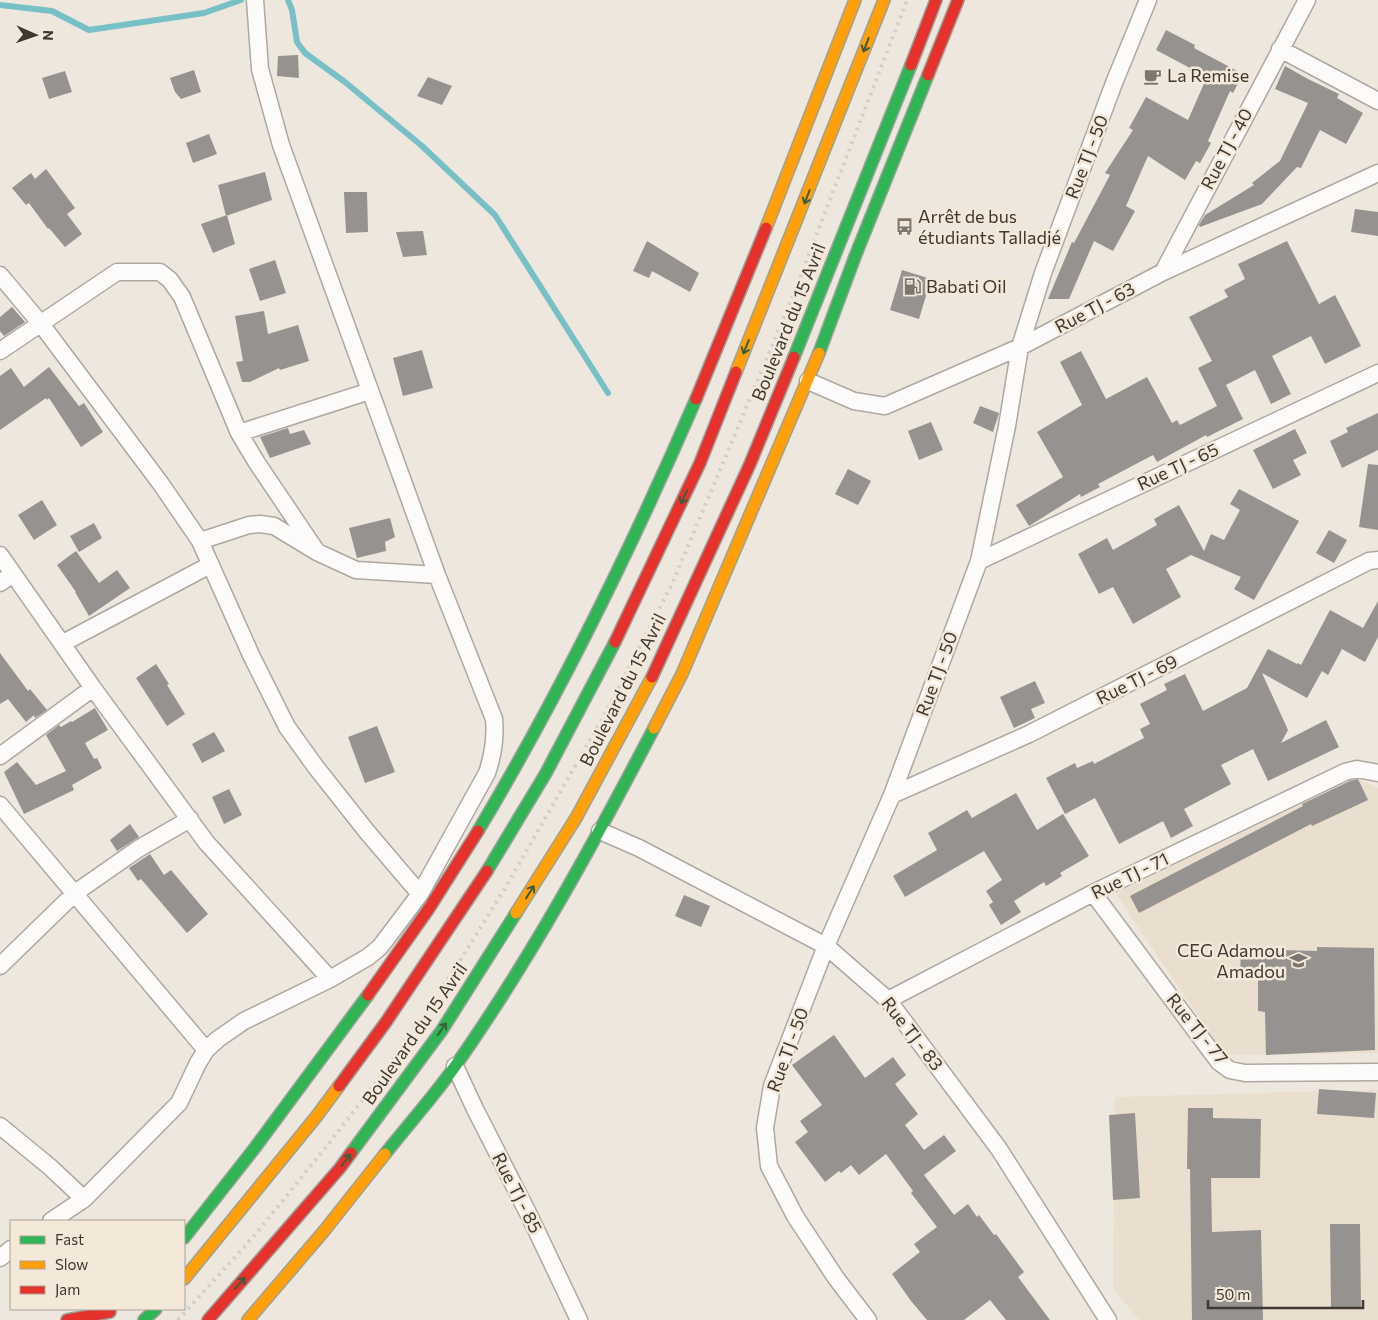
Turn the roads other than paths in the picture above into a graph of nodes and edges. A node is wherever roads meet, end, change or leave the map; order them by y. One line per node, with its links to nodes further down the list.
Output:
1 (255, 0): 18 (street)
2 (855, 0): 49 (main road)
3 (884, 0): 50 (main road, Boulevard du 15 Avril, one-way to 50)
4 (936, 0): 56 (main road, Boulevard du 15 Avril, one-way to 4)
5 (958, 0): 17 (main road, Boulevard du 15 Avril)
6 (1148, 0): 14 (street, Rue TJ - 50)
7 (1307, 0): 8 (street, Rue TJ - 40)
8 (1280, 49): 9 (street); 11 (street, Rue TJ - 40)
9 (1378, 101)
10 (1378, 173): 11 (street, Rue TJ - 63)
11 (1163, 272): 14 (street, Rue TJ - 63)
12 (0, 275): 13 (street)
13 (41, 324): 15 (street); 19 (street); 20 (street)
14 (1020, 347): 17 (street, Rue TJ - 63); 24 (street, Rue TJ - 50)
15 (0, 351)
16 (1378, 373): 24 (street, Rue TJ - 65)
17 (808, 381): 35 (main road, Boulevard du 15 Avril)
18 (370, 390): 19 (street); 26 (street)
19 (240, 433): 21 (street)
20 (200, 541): 21 (street); 25 (street)
21 (317, 552): 26 (street)
22 (0, 554): 27 (street)
23 (1378, 560): 32 (street, Rue TJ - 69)
24 (979, 561): 32 (street, Rue TJ - 50)
25 (210, 565): 28 (street); 38 (street)
26 (437, 574): 38 (street)
27 (7, 578): 28 (street)
28 (63, 643): 29 (street)
29 (94, 688): 30 (street); 34 (street)
30 (0, 756)
31 (1378, 773): 37 (street, Rue TJ - 71)
32 (892, 795): 39 (street, Rue TJ - 50)
33 (0, 805): 36 (street)
34 (190, 819): 36 (street); 41 (street)
35 (600, 831): 39 (street, Rue TJ - 83); 44 (main road, Boulevard du 15 Avril)
36 (75, 892): 40 (street); 43 (street)
37 (1093, 893): 42 (street, Rue TJ - 71); 45 (street, Rue TJ - 77)
38 (420, 894): 41 (street)
39 (826, 946): 42 (street, Rue TJ - 83); 59 (street, Rue TJ - 50)
40 (2, 960)
41 (330, 979): 43 (street)
42 (888, 1000): 60 (street, Rue TJ - 83)
43 (206, 1050): 47 (street)
44 (455, 1066): 57 (main road, Boulevard du 15 Avril); 58 (street, Rue TJ - 85)
45 (1378, 1072)
46 (0, 1126): 47 (street)
47 (84, 1199): 48 (street)
48 (52, 1220)
49 (185, 1237)
50 (185, 1278)
51 (155, 1310): 55 (main road)
52 (116, 1314): 53 (main road); 54 (main road)
53 (67, 1320)
54 (94, 1320)
55 (144, 1320)
56 (208, 1320)
57 (248, 1320)
58 (579, 1320)
59 (868, 1320)
60 (1108, 1320)

